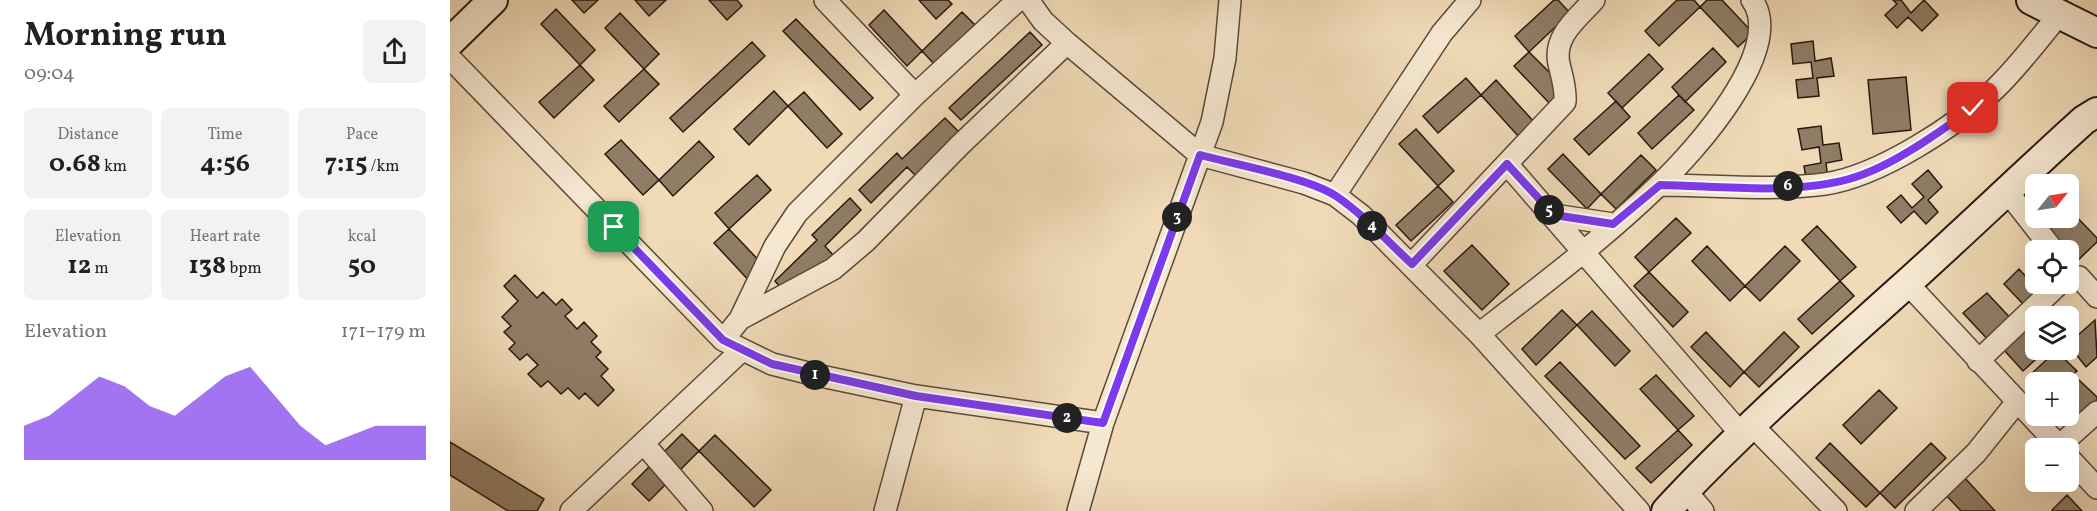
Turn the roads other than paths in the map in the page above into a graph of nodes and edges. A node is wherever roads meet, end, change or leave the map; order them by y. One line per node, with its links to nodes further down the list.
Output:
1 (494, 0): 12 (street)
2 (825, 0): 15 (street)
3 (1017, 0): 15 (street)
4 (1028, 0): 13 (street)
5 (1230, 0): 17 (street)
6 (1470, 0): 21 (street)
7 (1594, 0): 18 (street)
8 (1752, 0): 19 (street)
9 (2031, 0): 10 (street)
10 (2058, 16): 11 (street); 19 (street)
11 (2097, 33)
12 (450, 42)
13 (1067, 43): 17 (street); 31 (street)
14 (450, 58): 33 (street)
15 (915, 95): 31 (street)
16 (2097, 111): 20 (street)
17 (1200, 155): 21 (street); 39 (street)
18 (1507, 164): 22 (street); 26 (street)
19 (1660, 185): 23 (street)
20 (2006, 190): 24 (street); 28 (street)
21 (1335, 195): 26 (street)
22 (1554, 215): 23 (street); 25 (street)
23 (1613, 224): 25 (street)
24 (2045, 240)
25 (1582, 254): 32 (street); 40 (street)
26 (1412, 264): 32 (street)
27 (2079, 277): 30 (street)
28 (1907, 283): 35 (street); 40 (street)
29 (2049, 294): 35 (street)
30 (2097, 297)
31 (740, 319): 33 (street)
32 (1479, 334): 51 (street)
33 (723, 340): 34 (street)
34 (742, 350): 36 (street); 43 (street)
35 (1978, 361): 37 (street)
36 (916, 396): 39 (street); 49 (street)
37 (2016, 403): 41 (street); 54 (street)
38 (2097, 412): 42 (street)
39 (1103, 423): 50 (street)
40 (1746, 429): 46 (street); 53 (street)
41 (2050, 438)
42 (2074, 438)
43 (644, 444): 47 (street); 48 (street)
44 (2079, 468): 45 (street)
45 (2097, 488)
46 (1694, 501): 52 (street)
47 (571, 511)
48 (702, 511)
49 (885, 511)
50 (1078, 511)
51 (1639, 511)
52 (1666, 511)
53 (1836, 511)
54 (1917, 511)

